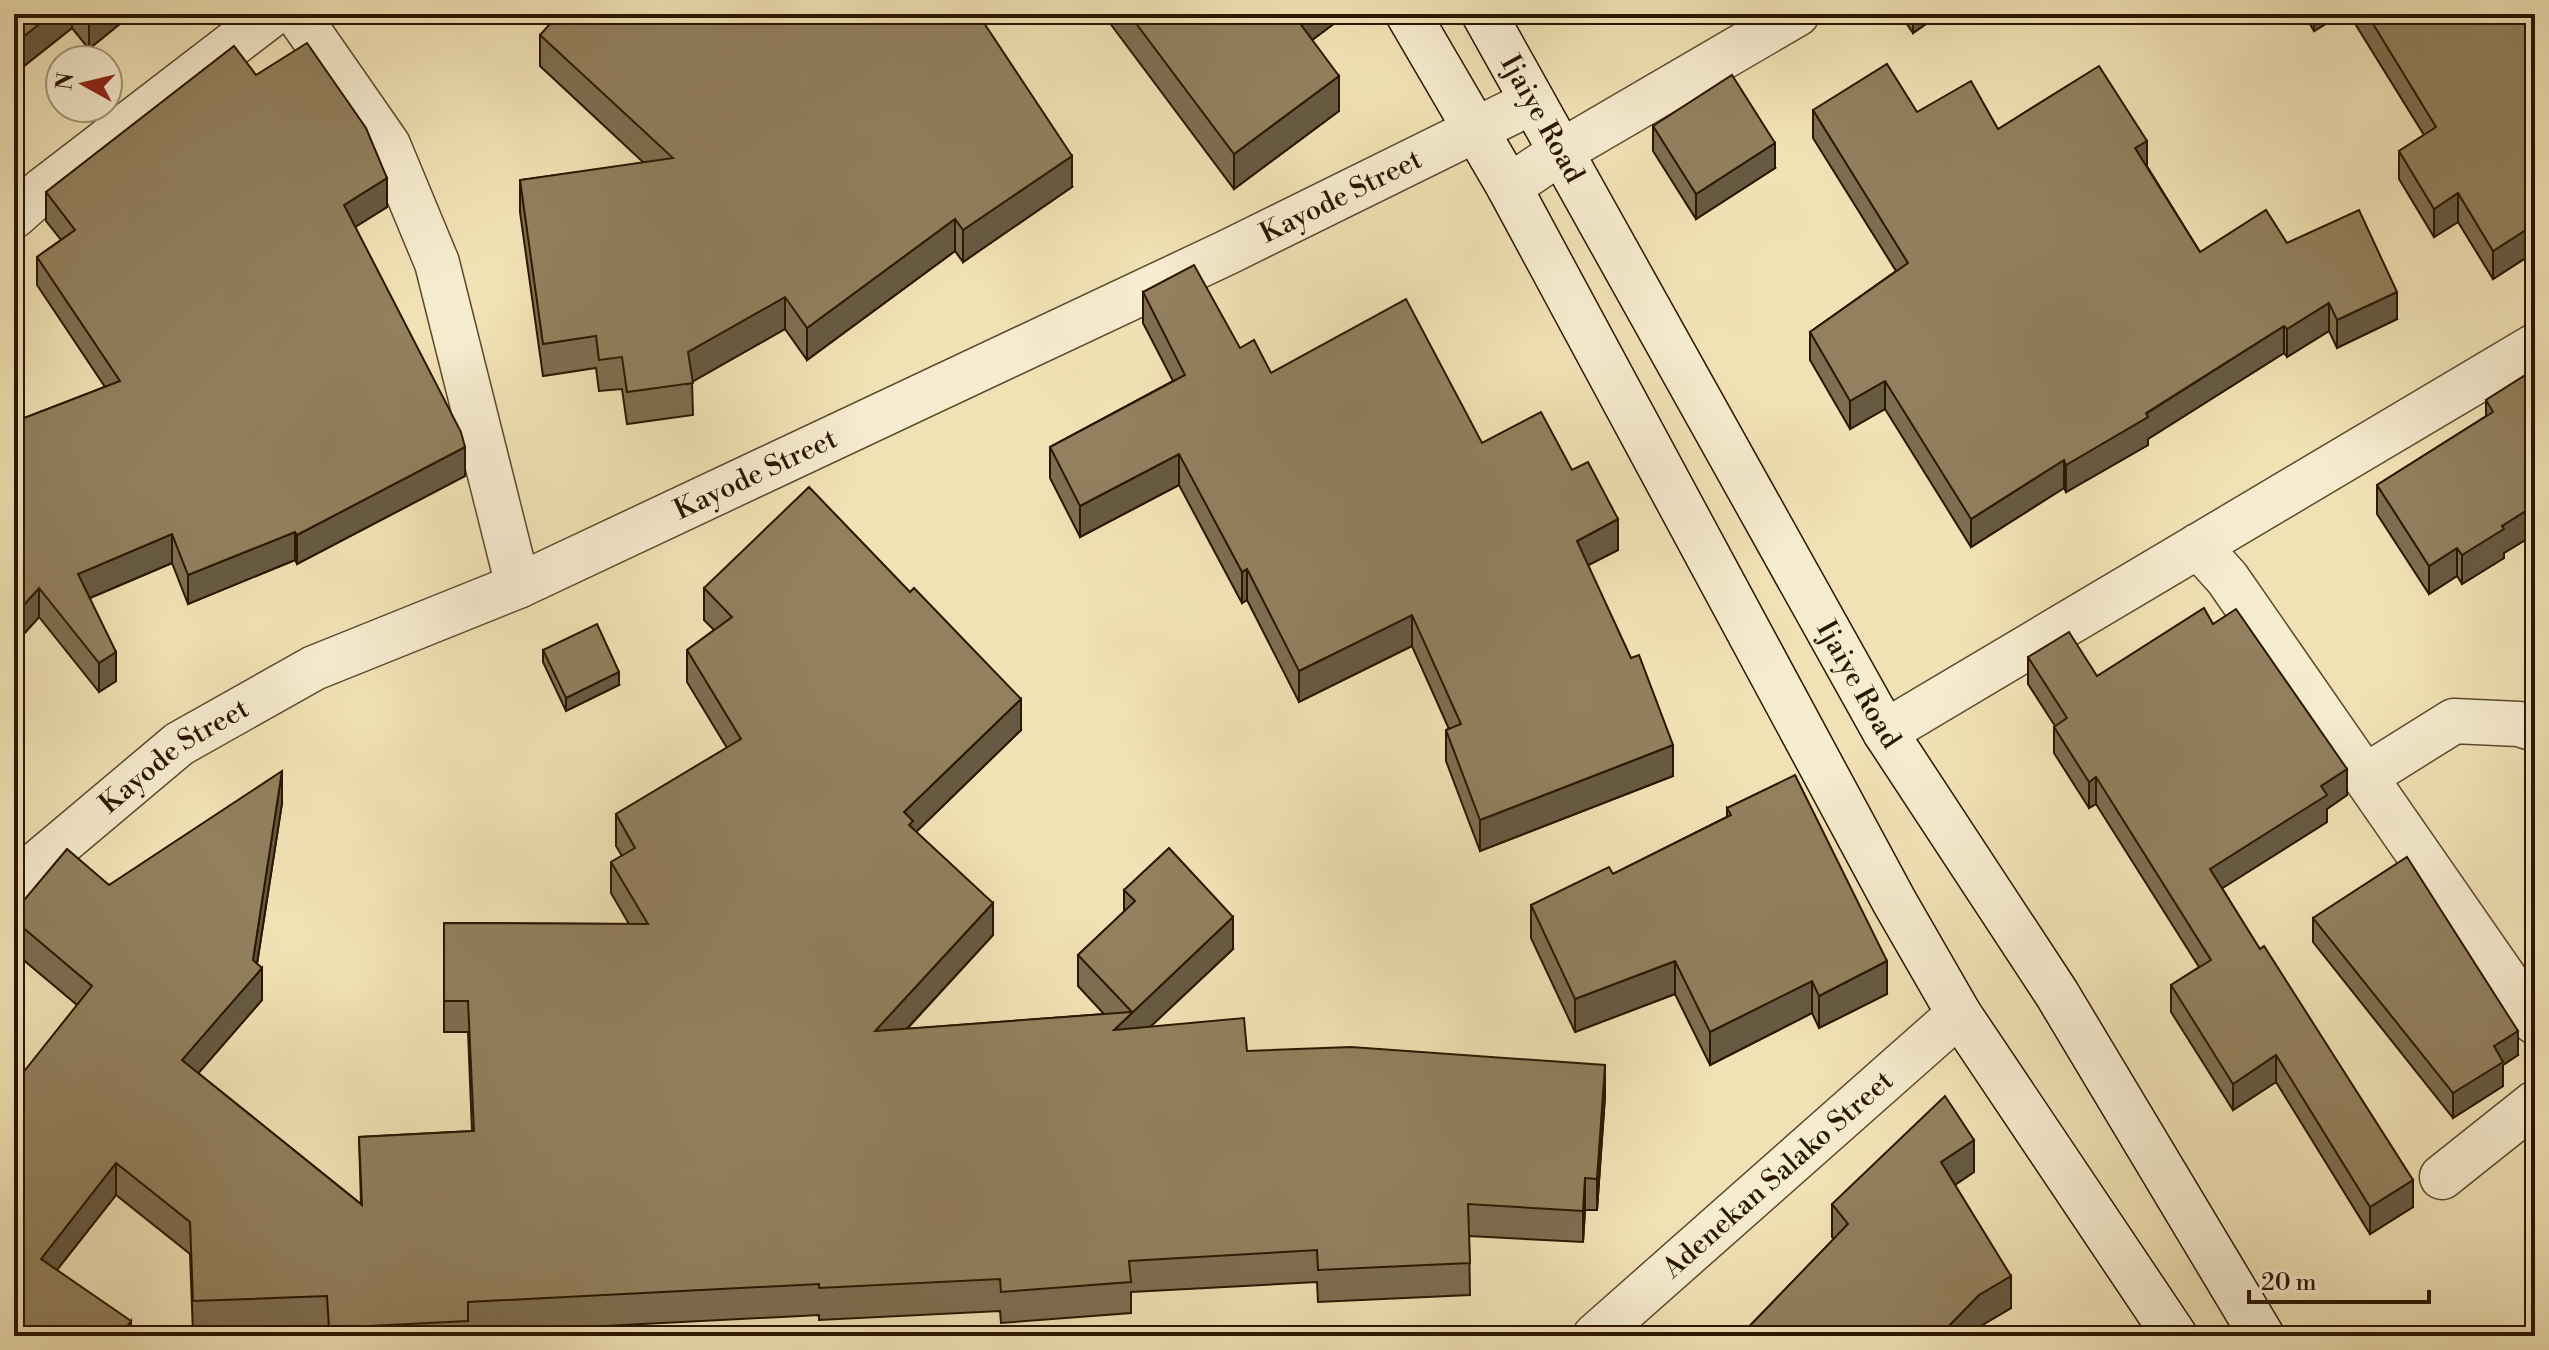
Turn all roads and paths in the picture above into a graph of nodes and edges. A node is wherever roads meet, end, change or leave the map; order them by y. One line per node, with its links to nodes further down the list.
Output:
1 (272, 14): 10 (street)
2 (297, 14): 13 (street)
3 (1408, 14): 7 (street)
4 (1484, 14): 6 (street, Ijaiye Road)
5 (1797, 14): 8 (street)
6 (1532, 102): 7 (street, Kayode Street); 8 (street, Ijaiye Road)
7 (1476, 131): 9 (street); 13 (street, Kayode Street)
8 (1562, 151): 9 (street); 15 (street, Ijaiye Road)
9 (1509, 187): 18 (street)
10 (14, 216)
11 (2535, 346): 12 (street)
12 (2198, 546): 15 (street); 16 (street)
13 (518, 586): 17 (street, Kayode Street)
14 (2535, 729): 16 (street)
15 (1885, 732): 24 (street, Ijaiye Road)
16 (2366, 776): 19 (street)
17 (14, 893)
18 (1959, 1014): 22 (street, Adenekan Salako Street); 23 (street)
19 (2535, 1022)
20 (2535, 1103): 21 (street)
21 (2442, 1177)
22 (1595, 1336)
23 (2175, 1336)
24 (2262, 1336)

